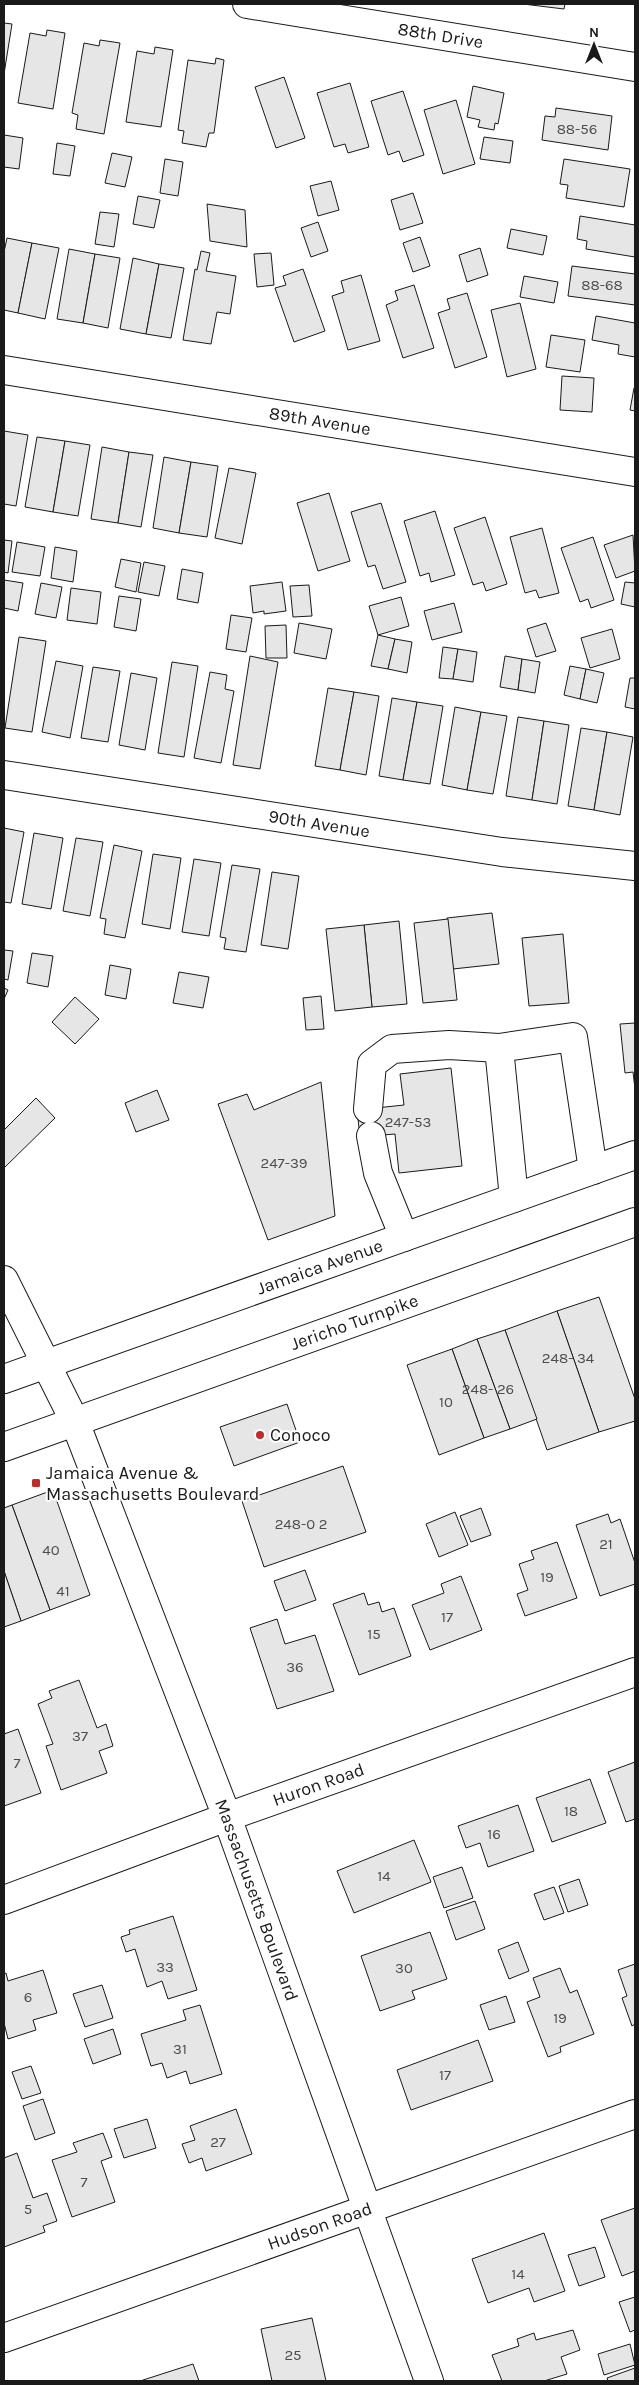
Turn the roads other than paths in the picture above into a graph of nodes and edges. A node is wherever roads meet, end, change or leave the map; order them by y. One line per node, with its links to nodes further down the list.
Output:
1 (247, 4): 2 (street, 88th Drive)
2 (635, 67)
3 (4, 370): 4 (street, 89th Avenue)
4 (635, 472)
5 (4, 775): 6 (street, 90th Avenue)
6 (635, 866)
7 (499, 1048): 8 (street); 11 (street); 12 (street)
8 (368, 1109)
9 (370, 1136): 14 (street)
10 (635, 1155): 11 (street, Jamaica Avenue)
11 (593, 1170): 12 (street, Jamaica Avenue)
12 (514, 1198): 14 (street, Jamaica Avenue)
13 (635, 1222): 18 (street, Jericho Turnpike)
14 (404, 1237): 16 (street, Jamaica Avenue)
15 (4, 1280): 16 (street, Massachusetts Boulevard)
16 (46, 1363): 17 (street, Jamaica Avenue); 18 (street, Massachusetts Boulevard)
17 (4, 1379)
18 (75, 1422): 19 (street); 21 (street, Massachusetts Boulevard)
19 (4, 1447)
20 (635, 1672): 21 (street, Huron Road)
21 (227, 1817): 22 (street, Huron Road); 24 (street, Massachusetts Boulevard)
22 (4, 1900)
23 (635, 2114): 24 (street, Hudson Road)
24 (366, 2209): 25 (street, Hudson Road); 26 (street, Massachusetts Boulevard)
25 (4, 2338)
26 (429, 2381)

